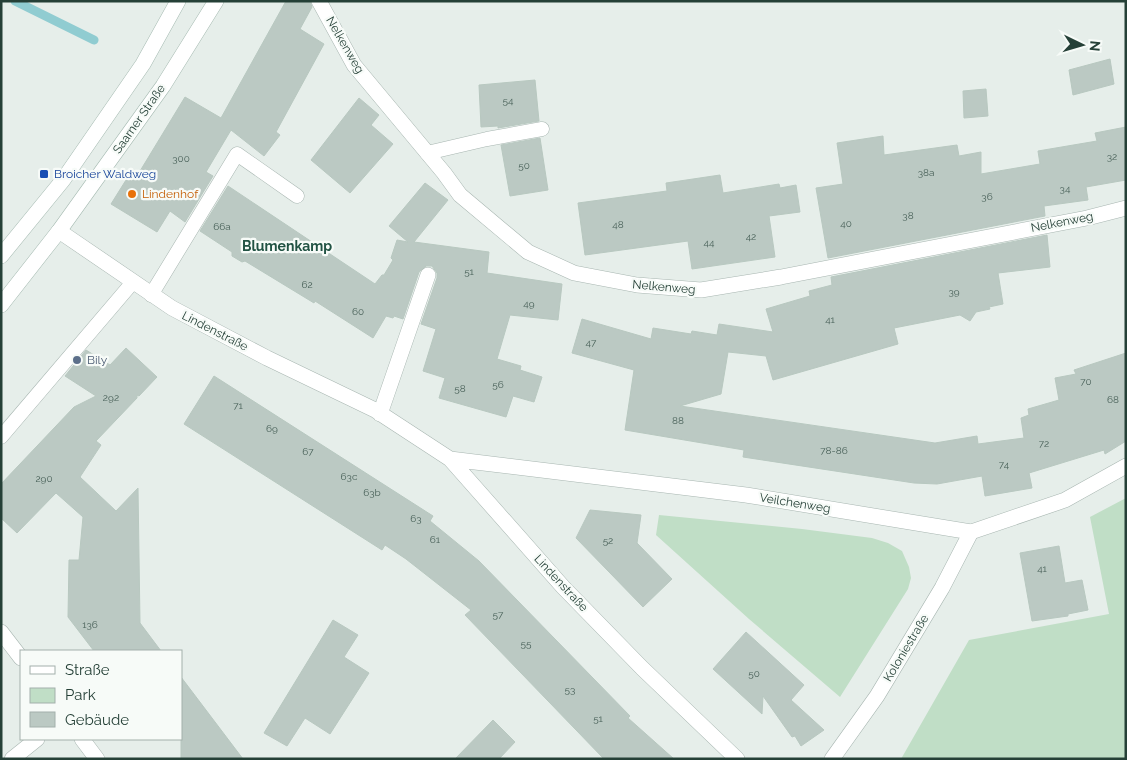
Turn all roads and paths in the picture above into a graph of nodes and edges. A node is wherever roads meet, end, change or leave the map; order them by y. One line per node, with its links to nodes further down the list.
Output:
1 (178, 1): 9 (street)
2 (216, 1): 8 (street, Saarner Straße)
3 (319, 1): 5 (street, Nelkenweg)
4 (542, 129): 5 (lane)
5 (427, 153): 7 (street, Nelkenweg)
6 (297, 196): 12 (lane)
7 (1126, 208)
8 (59, 231): 11 (street, Lindenstraße); 13 (street, Saarner Straße)
9 (1, 256)
10 (428, 275): 14 (street)
11 (133, 282): 12 (street, Lindenstraße); 15 (lane)
12 (151, 295): 14 (street, Lindenstraße)
13 (1, 305)
14 (380, 414): 16 (street, Lindenstraße)
15 (1, 437)
16 (450, 459): 18 (street, Veilchenweg); 25 (street, Lindenstraße)
17 (1126, 466): 18 (street, Veilchenweg)
18 (971, 532): 26 (street, Koloniestraße)
19 (1, 632): 20 (street)
20 (20, 657)
21 (37, 740): 23 (street)
22 (83, 740): 24 (street)
23 (12, 759)
24 (97, 759)
25 (737, 759)
26 (832, 759)

